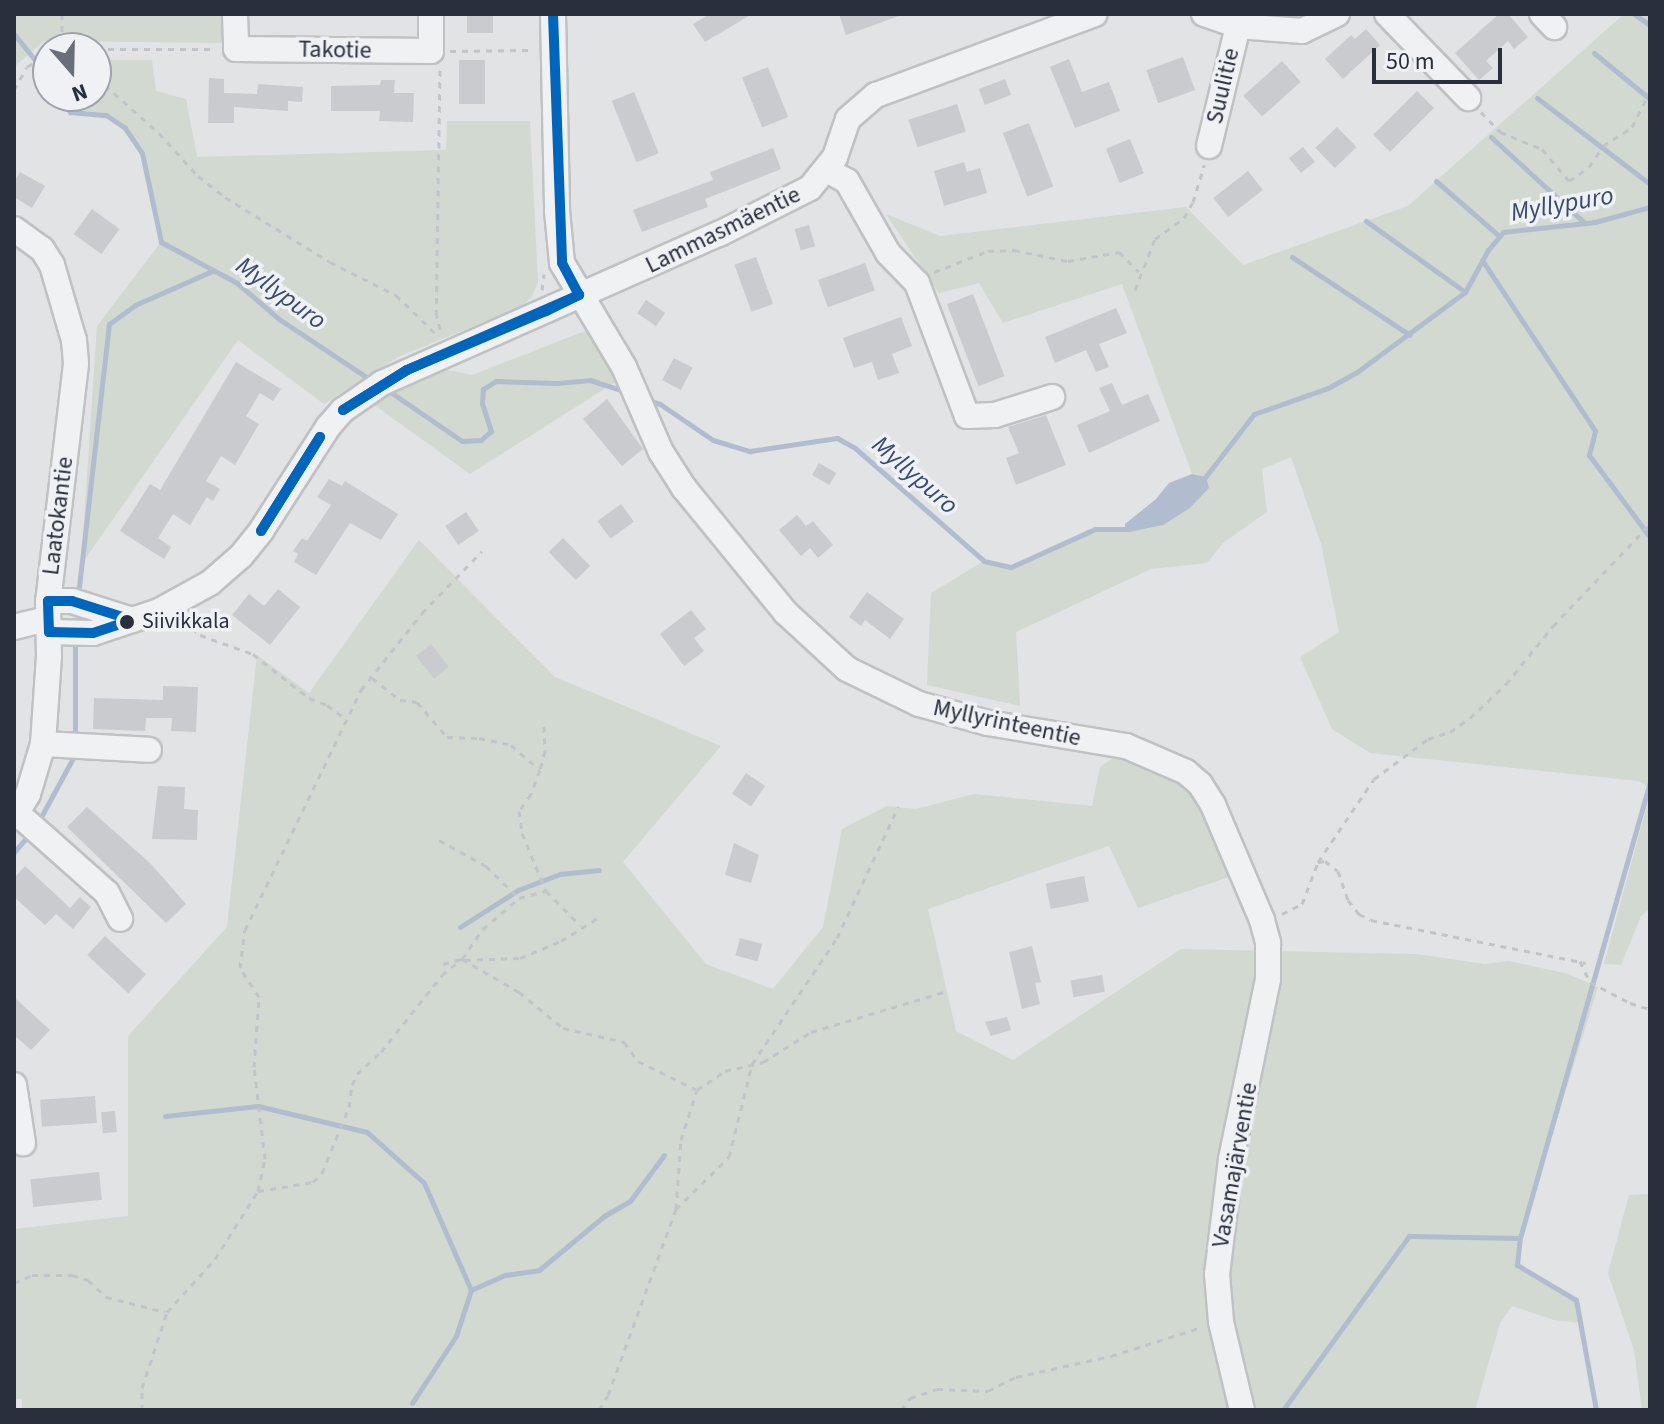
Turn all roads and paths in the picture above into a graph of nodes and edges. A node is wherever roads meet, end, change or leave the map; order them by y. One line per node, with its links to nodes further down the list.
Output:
1 (235, 14): 10 (street)
2 (431, 14): 12 (street)
3 (553, 14): 21 (street)
4 (1095, 14): 19 (street, Lammasmäentie)
5 (1204, 14): 8 (street)
6 (1337, 14): 8 (street)
7 (1387, 14): 17 (street)
8 (1238, 26): 18 (street, Suulitie)
9 (112, 49): 10 (path)
10 (236, 49): 12 (street, Takotie)
11 (540, 49): 12 (path)
12 (431, 51): 15 (path)
13 (32, 64): 14 (path)
14 (14, 90)
15 (112, 92)
16 (1648, 94): 17 (path)
17 (1468, 98)
18 (1209, 146): 22 (path)
19 (827, 170): 23 (street); 26 (street, Lammasmäentie)
20 (14, 229): 31 (street, Laatokantie)
21 (562, 263): 25 (path); 26 (street)
22 (1139, 272): 23 (path); 24 (path)
23 (911, 277): 27 (street)
24 (1135, 290)
25 (539, 295)
26 (579, 295): 30 (street, Lammasmäentie); 47 (street, Myllyrinteentie)
27 (1052, 397)
28 (1650, 524): 42 (path)
29 (482, 551): 33 (path)
30 (176, 601): 31 (street, Lammasmäentie); 34 (path)
31 (48, 617): 32 (street, Lammasmäentie); 36 (street, Laatokantie)
32 (14, 627)
33 (372, 678): 34 (path); 38 (path)
34 (347, 719): 59 (path)
35 (544, 726): 38 (path)
36 (43, 744): 37 (street); 40 (street, Laatokantie)
37 (149, 750)
38 (540, 770): 43 (path)
39 (898, 807): 55 (path)
40 (16, 815): 46 (street)
41 (439, 840): 44 (path)
42 (1318, 862): 47 (path); 50 (path)
43 (546, 891): 44 (path); 48 (path)
44 (519, 898): 49 (path)
45 (601, 916): 48 (path)
46 (120, 919)
47 (1262, 920): 63 (street, Vasamajärventie)
48 (581, 926): 49 (path)
49 (462, 959): 52 (path); 57 (path); 59 (path)
50 (1580, 961): 51 (path); 54 (path)
51 (1586, 963)
52 (443, 964)
53 (947, 991): 55 (path)
54 (1650, 1009)
55 (752, 1064): 57 (path); 60 (path)
56 (14, 1085): 58 (street)
57 (697, 1090): 60 (path)
58 (23, 1143)
59 (258, 1191): 62 (path)
60 (676, 1209): 65 (path)
61 (14, 1283): 62 (path)
62 (167, 1312): 64 (path)
63 (1221, 1322): 66 (path); 67 (street, Vasamajärventie)
64 (142, 1410)
65 (599, 1410)
66 (901, 1410)
67 (1242, 1410)

